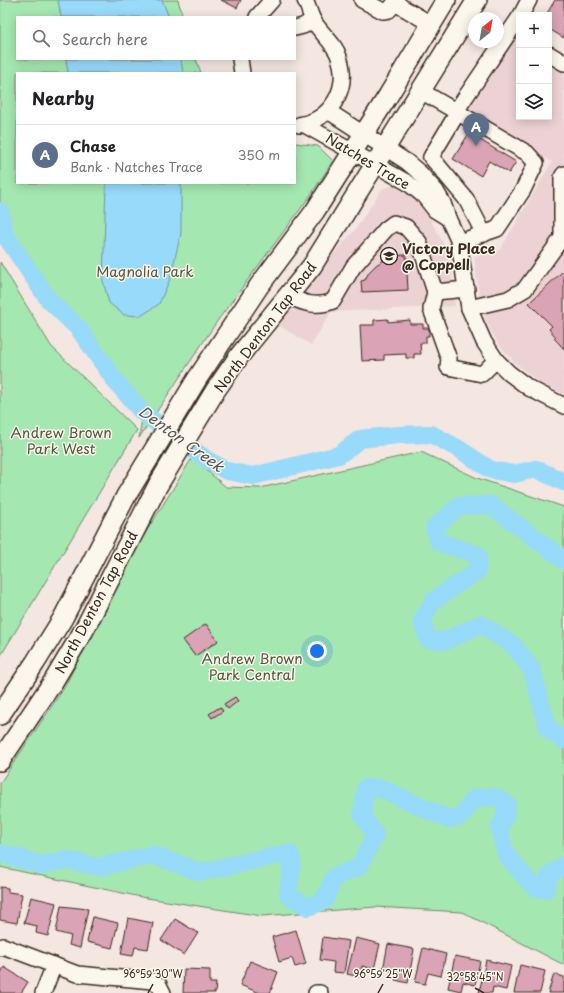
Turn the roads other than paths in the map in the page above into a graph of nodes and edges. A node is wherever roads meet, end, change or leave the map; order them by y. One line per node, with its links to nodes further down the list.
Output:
1 (272, 0): 10 (street)
2 (305, 0): 11 (street, Natches Trace)
3 (362, 0): 8 (street)
4 (446, 0): 12 (main road, North Denton Tap Road)
5 (464, 0): 13 (main road)
6 (477, 0): 13 (main road, North Denton Tap Road)
7 (529, 0): 9 (street)
8 (396, 1): 12 (street)
9 (523, 12)
10 (261, 16)
11 (313, 20): 14 (street); 21 (street, Natches Trace)
12 (431, 24): 24 (main road, North Denton Tap Road)
13 (461, 26): 20 (main road, North Denton Tap Road)
14 (296, 28)
15 (516, 29): 22 (street)
16 (552, 56): 18 (street)
17 (240, 60): 19 (street)
18 (564, 63)
19 (242, 72)
20 (421, 91): 22 (street); 25 (main road, North Denton Tap Road)
21 (328, 110): 23 (street, Natches Trace); 24 (street, Natches Trace)
22 (457, 112): 30 (street); 30 (street)
23 (299, 125): 26 (street, Natches Trace)
24 (364, 135): 25 (street, Natches Trace); 26 (main road, North Denton Tap Road)
25 (386, 149): 27 (main road, North Denton Tap Road); 29 (street, Natches Trace)
26 (353, 152): 27 (street, Natches Trace); 39 (main road, North Denton Tap Road)
27 (376, 165): 29 (street, Natches Trace); 35 (main road, North Denton Tap Road)
28 (564, 174): 31 (street)
29 (448, 218): 32 (street, Natches Trace)
30 (484, 234): 32 (street)
31 (563, 237): 36 (street)
32 (459, 242): 33 (street, Natches Trace)
33 (467, 289): 34 (street); 36 (street, Natches Trace)
34 (435, 292): 35 (street); 37 (street)
35 (288, 296): 40 (main road, North Denton Tap Road)
36 (469, 308): 37 (street, Natches Trace)
37 (496, 360): 38 (street, Natches Trace)
38 (564, 406)
39 (63, 618): 40 (main road); 41 (main road, North Denton Tap Road)
40 (84, 630): 42 (main road, North Denton Tap Road)
41 (0, 715)
42 (0, 761)
43 (1, 947): 44 (street)
44 (54, 965): 45 (street); 46 (street)
45 (162, 991)
46 (43, 993)
47 (316, 993): 48 (street)
48 (320, 993)

